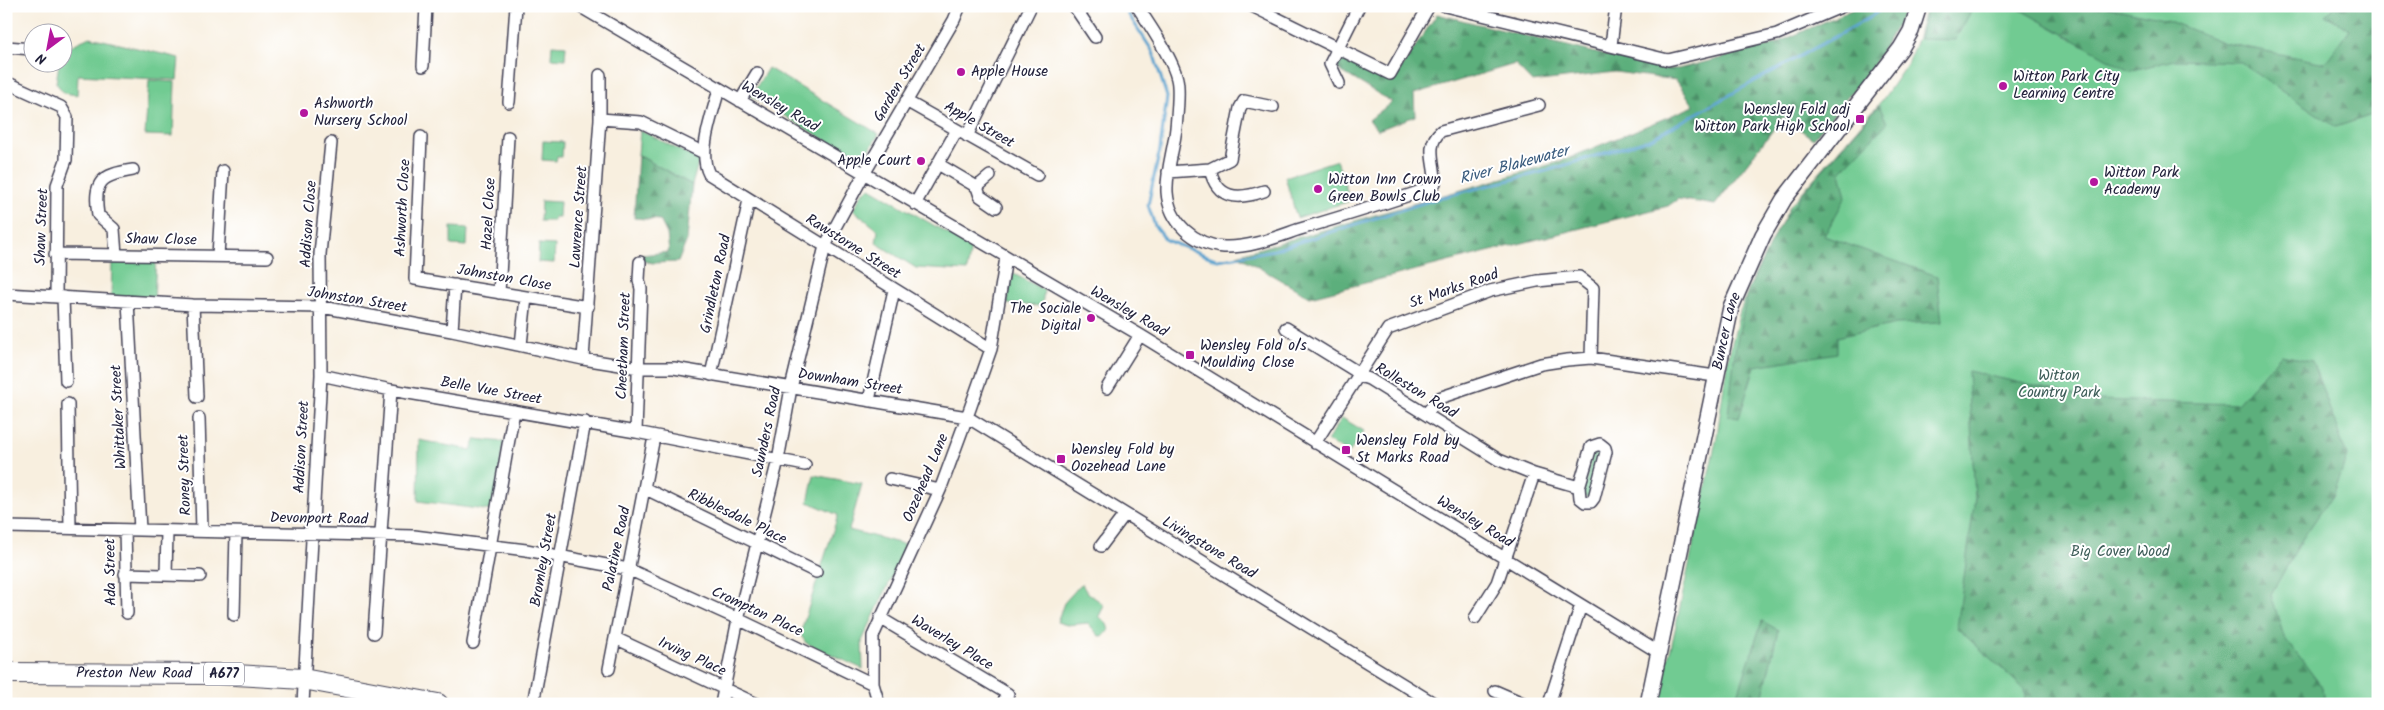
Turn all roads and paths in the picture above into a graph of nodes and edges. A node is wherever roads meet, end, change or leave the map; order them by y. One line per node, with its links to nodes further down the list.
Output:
1 (426, 6): 20 (street)
2 (516, 6): 30 (street)
3 (579, 6): 25 (street, Wensley Road)
4 (960, 6): 29 (street, Garden Street)
5 (1031, 6): 34 (street)
6 (1074, 6): 15 (street)
7 (1137, 6): 43 (street)
8 (1252, 6): 19 (street)
9 (1359, 6): 19 (street)
10 (1430, 6): 19 (street)
11 (1445, 6): 16 (street)
12 (1616, 6): 16 (street)
13 (1843, 6): 16 (street)
14 (1919, 6): 81 (main road, Buncer Lane)
15 (1095, 37)
16 (1611, 45)
17 (6, 47): 18 (street)
18 (22, 48)
19 (1337, 49): 24 (street)
20 (423, 66)
21 (757, 73): 28 (street)
22 (600, 76): 33 (street, Lawrence Street)
23 (6, 82): 27 (street)
24 (1339, 83)
25 (719, 89): 28 (street, Wensley Road); 38 (street)
26 (6, 90): 27 (street)
27 (19, 90): 53 (street, Shaw Street)
28 (740, 101): 44 (street, Wensley Road)
29 (906, 101): 34 (street, Apple Street); 44 (street, Garden Street)
30 (509, 102)
31 (1539, 106): 43 (street)
32 (1273, 107): 40 (street)
33 (600, 119): 38 (street); 69 (street, Lawrence Street)
34 (962, 133): 39 (street); 45 (street, Apple Street)
35 (421, 137): 59 (street, Ashworth Close)
36 (508, 138): 62 (street, Hazel Close)
37 (331, 143): 68 (street, Addison Close)
38 (704, 153): 49 (street, Rawstorne Street)
39 (938, 164): 47 (street); 50 (street)
40 (1210, 169): 43 (street); 48 (street)
41 (133, 170): 54 (street)
42 (223, 171): 55 (street)
43 (1168, 172)
44 (864, 174): 50 (street, Wensley Road); 52 (street, Saunders Road)
45 (1037, 175)
46 (990, 176): 47 (street)
47 (977, 187): 51 (street)
48 (1264, 191)
49 (749, 200): 52 (street, Rawstorne Street); 79 (street, Grindleton Road)
50 (915, 204): 57 (street, Wensley Road)
51 (996, 207)
52 (825, 246): 61 (street, Rawstorne Street); 83 (street, Saunders Road)
53 (55, 254): 54 (street, Shaw Close); 64 (street, Shaw Street)
54 (116, 255): 55 (street, Shaw Close)
55 (218, 256): 56 (street, Shaw Close)
56 (267, 257)
57 (1006, 258): 72 (street, Wensley Road); 74 (street, Oozehead Lane)
58 (640, 262): 77 (street, Cheetham Street)
59 (414, 279): 60 (street, Johnston Close)
60 (455, 285): 62 (street, Johnston Close); 71 (street)
61 (894, 290): 74 (street, Rawstorne Street); 87 (street)
62 (499, 292): 65 (street, Johnston Close)
63 (6, 294): 64 (street, Johnston Street)
64 (59, 296): 66 (street, Johnston Street); 82 (street, Shaw Street)
65 (526, 297): 69 (street, Johnston Close); 73 (street)
66 (128, 301): 67 (street, Johnston Street); 108 (street, Whittaker Street)
67 (193, 305): 68 (street, Johnston Street); 86 (street)
68 (322, 307): 71 (street, Johnston Street); 78 (street, Addison Street)
69 (588, 307): 76 (street, Lawrence Street)
70 (1286, 328): 80 (street, Rolleston Road)
71 (452, 331): 73 (street, Johnston Street)
72 (1140, 335): 84 (street); 96 (street, Wensley Road)
73 (521, 345): 76 (street, Johnston Street)
74 (991, 350): 92 (street, Oozehead Lane)
75 (1591, 358): 80 (street, St Marks Road); 81 (street); 90 (street)
76 (583, 359): 77 (street, Johnston Street)
77 (639, 368): 79 (street, Downham Street); 94 (street, Cheetham Street)
78 (322, 375): 85 (street, Belle Vue Street); 112 (street, Addison Street)
79 (711, 375): 83 (street, Downham Street)
80 (1360, 376): 90 (street, Rolleston Road); 96 (street, St Marks Road)
81 (1715, 376): 133 (main road, Buncer Lane)
82 (66, 381)
83 (791, 388): 87 (street, Downham Street); 97 (street, Saunders Road)
84 (1107, 388)
85 (391, 390): 89 (street, Belle Vue Street); 113 (street)
86 (197, 396)
87 (869, 400): 92 (street, Downham Street)
88 (68, 404): 106 (street)
89 (514, 411): 93 (street, Belle Vue Street); 115 (street)
90 (1426, 414): 99 (street, Rolleston Road)
91 (199, 418): 110 (street, Roney Street)
92 (967, 418): 103 (street, Oozehead Lane); 104 (street, Livingstone Road)
93 (585, 422): 94 (street, Belle Vue Street); 117 (street, Bromley Street)
94 (636, 432): 95 (street, Belle Vue Street)
95 (654, 437): 97 (street, Belle Vue Street); 102 (street, Palatine Road)
96 (1315, 443): 118 (street, Wensley Road)
97 (778, 460): 98 (street, Belle Vue Street); 114 (street, Saunders Road)
98 (806, 465)
99 (1534, 474): 101 (street, Rolleston Road); 118 (street)
100 (890, 479): 103 (street)
101 (1579, 487)
102 (646, 489): 114 (street, Ribblesdale Place); 119 (street, Palatine Road)
103 (940, 490): 127 (street, Oozehead Lane)
104 (1124, 514): 116 (street); 147 (street, Livingstone Road)
105 (6, 527): 106 (street, Devonport Road)
106 (70, 528): 107 (street, Devonport Road)
107 (126, 530): 108 (street, Devonport Road); 121 (street, Ada Street)
108 (140, 530): 109 (street, Devonport Road)
109 (167, 531): 110 (street, Devonport Road); 122 (street)
110 (202, 531): 111 (street, Devonport Road)
111 (236, 533): 112 (street, Devonport Road); 126 (street)
112 (313, 534): 113 (street, Devonport Road); 136 (street, Addison Street)
113 (380, 535): 115 (street, Devonport Road); 130 (street)
114 (756, 542): 120 (street, Ribblesdale Place); 129 (street, Saunders Road)
115 (490, 544): 117 (street, Devonport Road); 132 (street)
116 (1101, 546)
117 (559, 556): 119 (street, Devonport Road); 143 (street, Bromley Street)
118 (1506, 558): 124 (street, Wensley Road); 128 (street)
119 (628, 569): 129 (street, Crompton Place); 131 (street, Palatine Road)
120 (816, 572)
121 (125, 574): 122 (street); 125 (street, Ada Street)
122 (166, 575): 123 (street)
123 (200, 576)
124 (1581, 605): 133 (street, Wensley Road); 149 (street)
125 (127, 613)
126 (234, 616)
127 (880, 618): 137 (street, Oozehead Lane); 140 (street, Waverley Place)
128 (1475, 618)
129 (738, 619): 137 (street, Crompton Place); 138 (street, Saunders Road)
130 (374, 633)
131 (615, 638): 134 (street, Palatine Road); 138 (street, Irving Place)
132 (473, 643)
133 (1658, 652): 150 (main road, Buncer Lane)
134 (609, 669)
135 (6, 673): 136 (highway, Preston New Road / A677)
136 (303, 679): 141 (street, Addison Street); 142 (highway, Preston New Road / A677)
137 (873, 684): 146 (street, Oozehead Lane)
138 (724, 688): 144 (street, Saunders Road); 145 (street, Irving Place)
139 (1495, 691): 148 (street)
140 (1005, 699)
141 (303, 704)
142 (438, 704)
143 (533, 704)
144 (721, 704)
145 (757, 704)
146 (879, 704)
147 (1435, 704)
148 (1525, 704)
149 (1549, 704)
150 (1648, 704)

